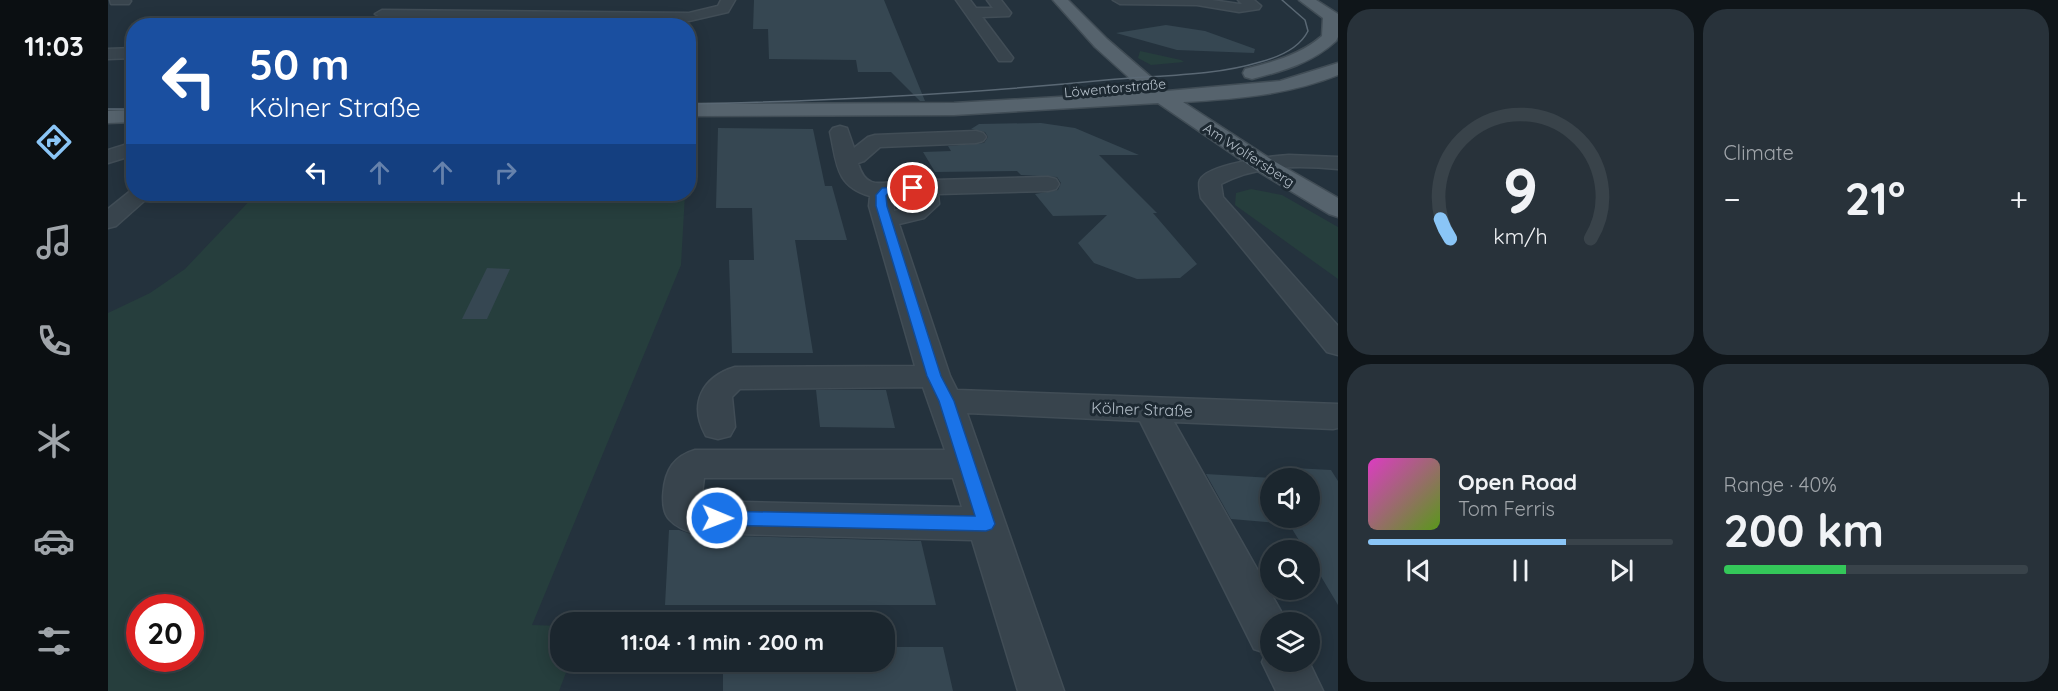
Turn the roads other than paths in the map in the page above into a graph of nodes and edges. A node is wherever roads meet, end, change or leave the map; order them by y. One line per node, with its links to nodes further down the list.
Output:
1 (728, 0): 9 (street)
2 (994, 0): 8 (street)
3 (1060, 0): 16 (main road, Am Wolfersberg)
4 (1120, 0): 7 (street)
5 (1245, 0): 7 (street)
6 (1306, 0): 11 (main road, Löwentorstraße)
7 (1140, 1): 10 (street)
8 (968, 6): 14 (street)
9 (393, 14)
10 (1156, 14)
11 (1334, 28): 16 (main road, Löwentorstraße)
12 (126, 53): 13 (street)
13 (108, 54)
14 (1005, 58)
15 (1338, 69): 16 (main road, Löwentorstraße)
16 (1155, 91): 17 (main road, Löwentorstraße); 18 (main road, Löwentorstraße); 22 (main road, Am Wolfersberg)
17 (1096, 100): 18 (main road, Löwentorstraße); 22 (main road)
18 (871, 108): 19 (main road, Löwentorstraße)
19 (696, 110)
20 (126, 116): 21 (main road)
21 (108, 117)
22 (1203, 125): 29 (main road, Am Wolfersberg)
23 (840, 132): 27 (street)
24 (976, 137): 27 (street)
25 (126, 151): 26 (street)
26 (108, 157)
27 (847, 160): 33 (street)
28 (1338, 163): 29 (street)
29 (1264, 165): 36 (main road, Am Wolfersberg); 39 (street)
30 (1048, 184): 31 (street)
31 (1017, 185): 32 (street); 35 (street)
32 (926, 188): 33 (street); 37 (street)
33 (882, 192): 37 (street)
34 (132, 201): 38 (street)
35 (955, 205)
36 (1338, 209)
37 (886, 220): 40 (street)
38 (108, 221)
39 (1338, 345)
40 (940, 389): 41 (street, Kölner Straße); 43 (street, Kölner Straße); 44 (street)
41 (1152, 410): 42 (street, Kölner Straße); 46 (street)
42 (1338, 416)
43 (718, 427)
44 (967, 464): 45 (street); 45 (street)
45 (986, 524): 48 (street)
46 (1260, 615)
47 (1290, 672): 49 (street)
48 (1044, 689)
49 (1300, 691)

